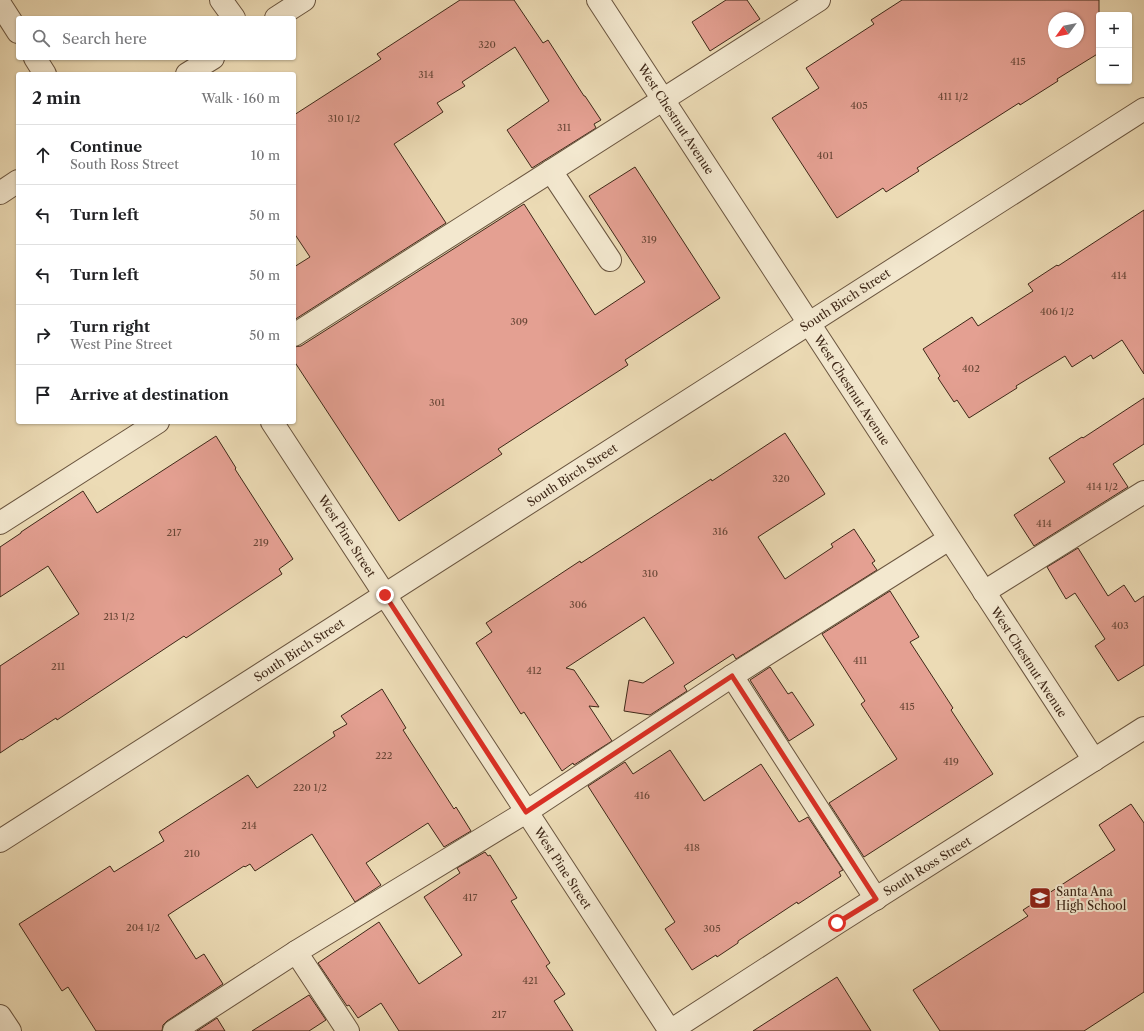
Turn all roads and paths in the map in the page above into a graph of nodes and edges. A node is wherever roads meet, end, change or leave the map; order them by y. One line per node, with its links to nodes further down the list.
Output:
1 (221, 0): 6 (street)
2 (304, 0): 7 (street)
3 (598, 0): 13 (street, West Chestnut Avenue)
4 (819, 0): 13 (street)
5 (0, 4): 8 (street)
6 (233, 16)
7 (279, 16)
8 (16, 29)
9 (36, 60): 11 (street)
10 (210, 60): 12 (street)
11 (44, 72)
12 (190, 72)
13 (663, 99): 15 (street); 19 (street, West Chestnut Avenue)
14 (1144, 108): 19 (street, South Birch Street)
15 (551, 171): 18 (street); 20 (street)
16 (16, 182): 17 (street)
17 (0, 193)
18 (610, 260)
19 (809, 324): 25 (street, West Chestnut Avenue); 27 (street, South Birch Street)
20 (296, 334)
21 (155, 424): 24 (street)
22 (273, 424): 27 (street, West Pine Street)
23 (1144, 492): 26 (street)
24 (0, 523)
25 (950, 539): 26 (street, West Chestnut Avenue); 28 (street)
26 (984, 592): 30 (street, West Chestnut Avenue)
27 (385, 595): 31 (street, West Pine Street); 32 (street, South Birch Street)
28 (732, 676): 31 (street); 33 (street)
29 (1144, 728): 30 (street, South Ross Street)
30 (1094, 760): 33 (street, South Ross Street)
31 (526, 812): 34 (street); 39 (street, West Pine Street)
32 (0, 841)
33 (876, 899): 39 (street, South Ross Street)
34 (296, 952): 37 (street); 38 (street)
35 (0, 1016): 36 (street)
36 (10, 1031)
37 (174, 1031)
38 (348, 1031)
39 (670, 1031)

